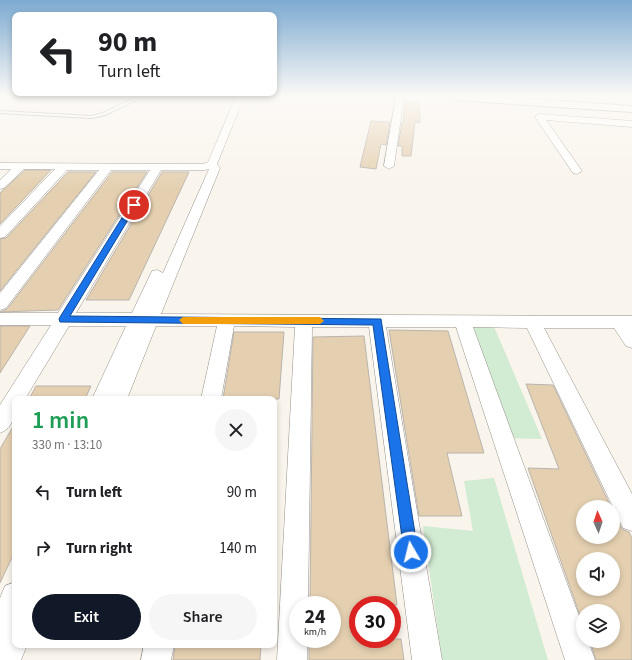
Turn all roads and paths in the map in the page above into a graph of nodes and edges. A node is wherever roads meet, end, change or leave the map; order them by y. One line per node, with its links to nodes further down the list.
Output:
1 (226, 128): 8 (street)
2 (395, 128): 9 (street)
3 (547, 128): 11 (street)
4 (0, 166): 5 (street)
5 (21, 166): 6 (street); 12 (street)
6 (64, 166): 7 (street); 13 (street)
7 (108, 166): 10 (street); 14 (street)
8 (208, 166): 10 (street); 18 (street)
9 (389, 166)
10 (157, 167): 16 (street)
11 (577, 171)
12 (0, 186)
13 (0, 234)
14 (0, 304)
15 (0, 319): 16 (street)
16 (64, 319): 18 (street); 25 (street)
17 (227, 320): 18 (street); 19 (street); 28 (street)
18 (144, 321): 26 (street); 27 (street)
19 (304, 321): 20 (street); 38 (street)
20 (377, 321): 21 (street); 39 (street)
21 (463, 322): 22 (street); 40 (street)
22 (533, 322): 23 (street); 31 (street)
23 (626, 322): 24 (street)
24 (632, 341)
25 (17, 396)
26 (104, 396)
27 (118, 396)
28 (212, 396)
29 (12, 404): 30 (street)
30 (0, 423)
31 (632, 519)
32 (12, 603): 33 (street)
33 (0, 630)
34 (12, 645): 36 (street)
35 (158, 648): 37 (street)
36 (6, 660)
37 (156, 660)
38 (292, 660)
39 (427, 660)
40 (580, 660)

